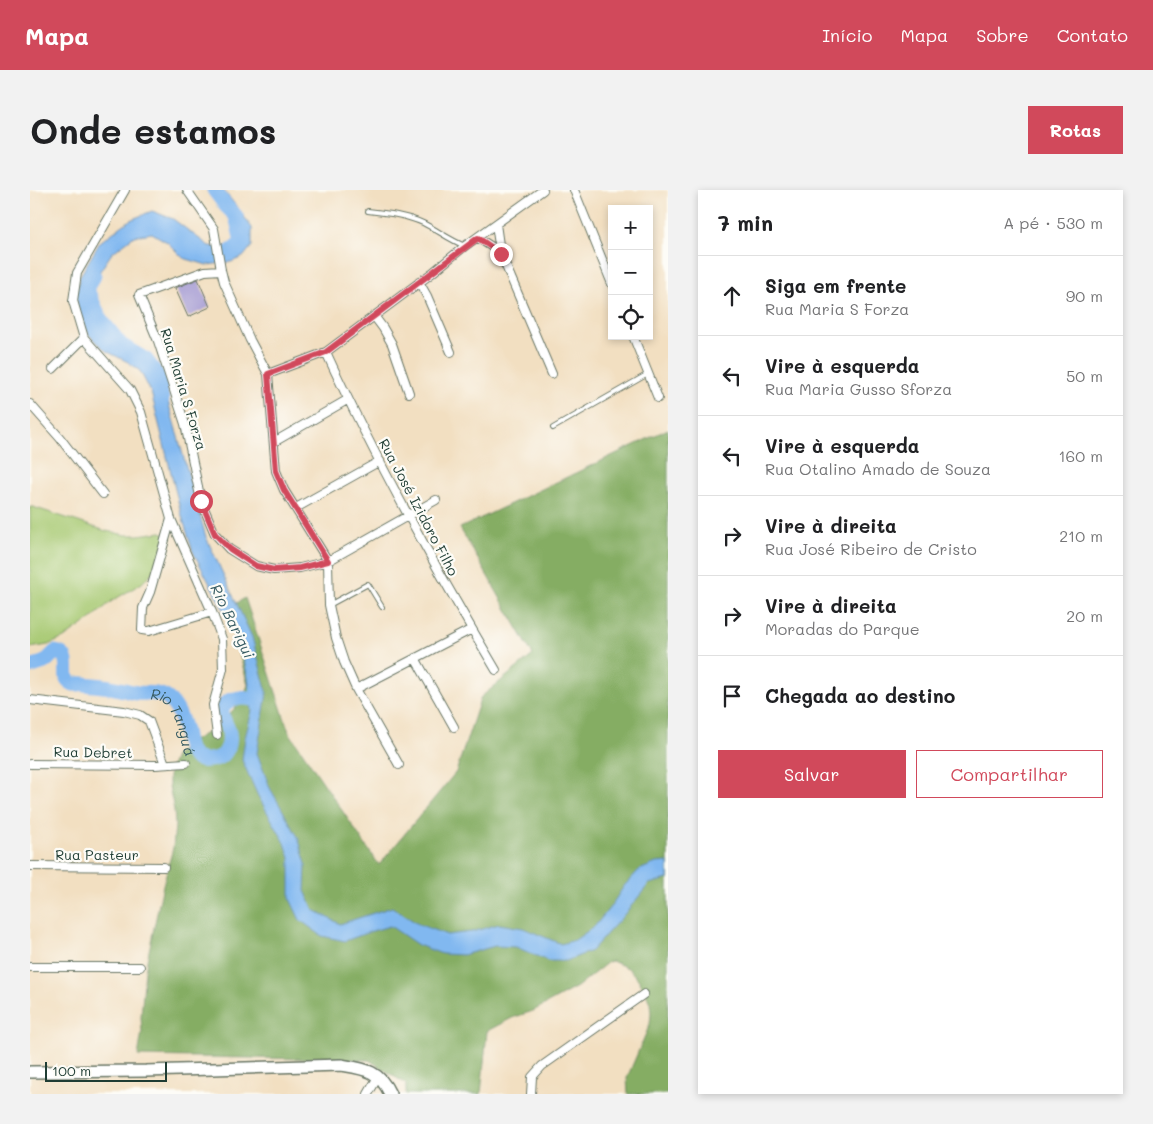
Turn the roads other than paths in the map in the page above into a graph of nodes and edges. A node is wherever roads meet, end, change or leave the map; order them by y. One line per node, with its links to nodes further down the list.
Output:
1 (125, 190): 15 (street)
2 (187, 190): 11 (street)
3 (543, 190): 5 (street)
4 (574, 190): 12 (street)
5 (534, 193): 7 (street)
6 (368, 211): 9 (lane)
7 (496, 224): 8 (street); 10 (street)
8 (478, 238): 9 (street); 10 (street)
9 (465, 246): 13 (street)
10 (500, 252): 21 (street)
11 (221, 268): 20 (street); 35 (street, Rua Maria S Forza)
12 (608, 274)
13 (419, 282): 14 (street); 18 (street)
14 (374, 316): 17 (street); 23 (street)
15 (84, 338): 19 (street); 34 (street)
16 (635, 340): 22 (street)
17 (326, 352): 20 (street); 25 (street, Rua José Izidoro Filho)
18 (451, 352)
19 (53, 369)
20 (268, 374): 28 (street)
21 (552, 374)
22 (648, 374): 24 (street); 27 (lane)
23 (409, 392)
24 (658, 398)
25 (348, 400): 28 (street); 29 (street, Rua José Izidoro Filho)
26 (30, 404): 30 (street)
27 (553, 428)
28 (274, 442): 32 (street)
29 (380, 461): 32 (street); 33 (street, Rua José Izidoro Filho)
30 (103, 494)
31 (436, 500): 33 (street)
32 (296, 508): 35 (street)
33 (409, 516): 35 (street); 39 (street, Rua José Izidoro Filho)
34 (171, 519): 38 (street); 38 (street)
35 (328, 561): 36 (street)
36 (329, 605): 37 (lane); 42 (street)
37 (382, 608)
38 (212, 612): 45 (street)
39 (472, 629): 40 (street); 41 (street, Rua José Izidoro Filho)
40 (415, 658): 42 (street); 44 (street)
41 (496, 670)
42 (356, 689): 49 (street)
43 (30, 700): 48 (street)
44 (454, 727)
45 (216, 735)
46 (186, 763): 48 (street, Rua Debret)
47 (30, 764): 48 (street, Rua Debret)
48 (165, 764)
49 (399, 765)
50 (30, 866): 51 (street, Rua Pasteur)
51 (164, 868)
52 (140, 967): 53 (street)
53 (30, 968)
54 (644, 994): 59 (street)
55 (30, 1072): 56 (street)
56 (378, 1077): 57 (street); 58 (street)
57 (368, 1094)
58 (390, 1094)
59 (531, 1094)

